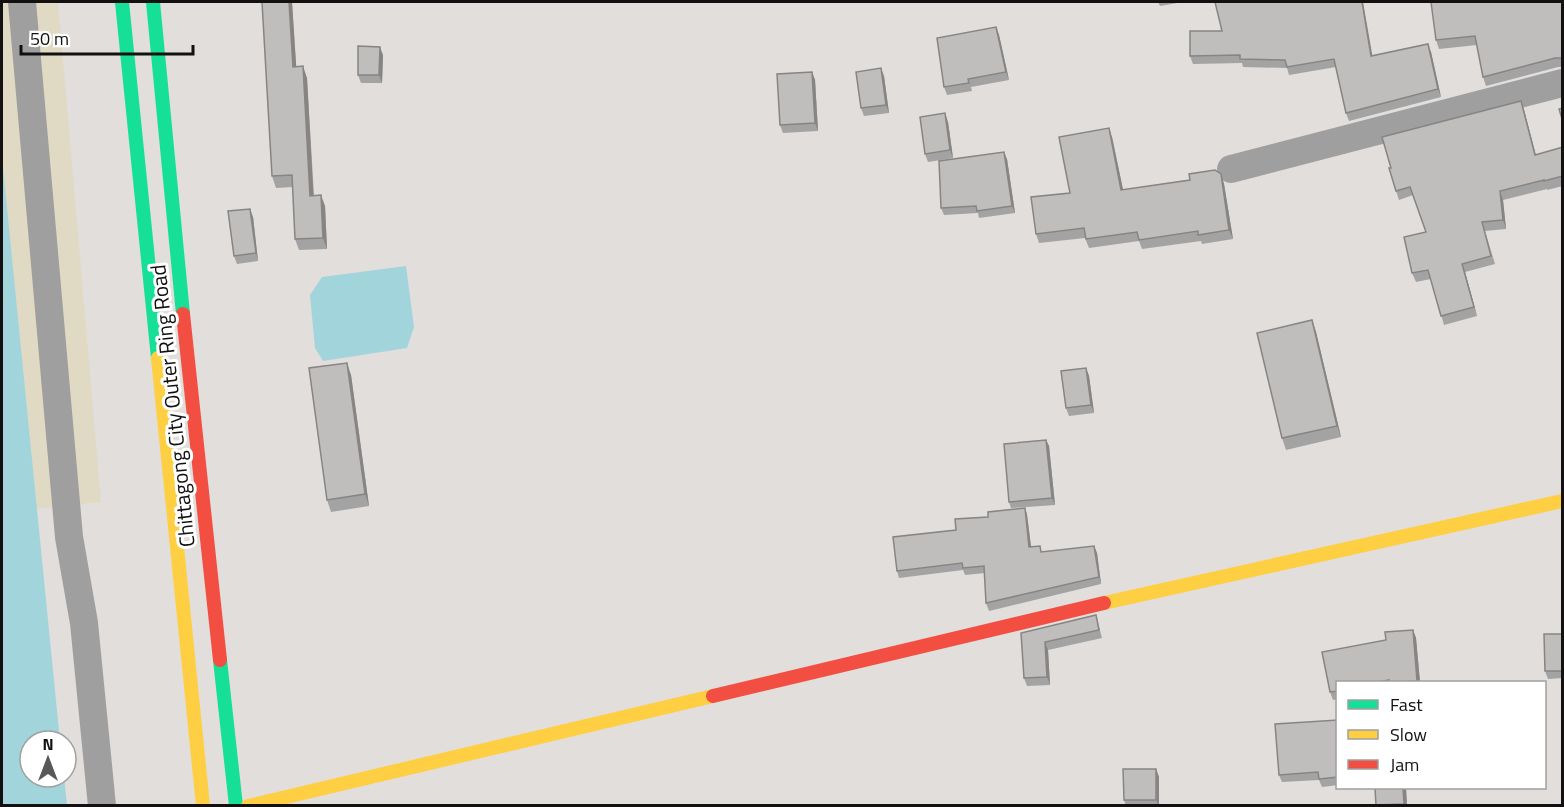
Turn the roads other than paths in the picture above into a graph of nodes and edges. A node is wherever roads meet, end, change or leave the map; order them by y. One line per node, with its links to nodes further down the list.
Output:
1 (22, 2): 7 (street)
2 (122, 2): 8 (main road, Chittagong City Outer Ring Road)
3 (153, 2): 9 (main road, Chittagong City Outer Ring Road)
4 (1563, 83): 5 (street)
5 (1231, 169)
6 (1563, 501): 10 (main road)
7 (102, 806)
8 (203, 806)
9 (236, 806)
10 (248, 806)

